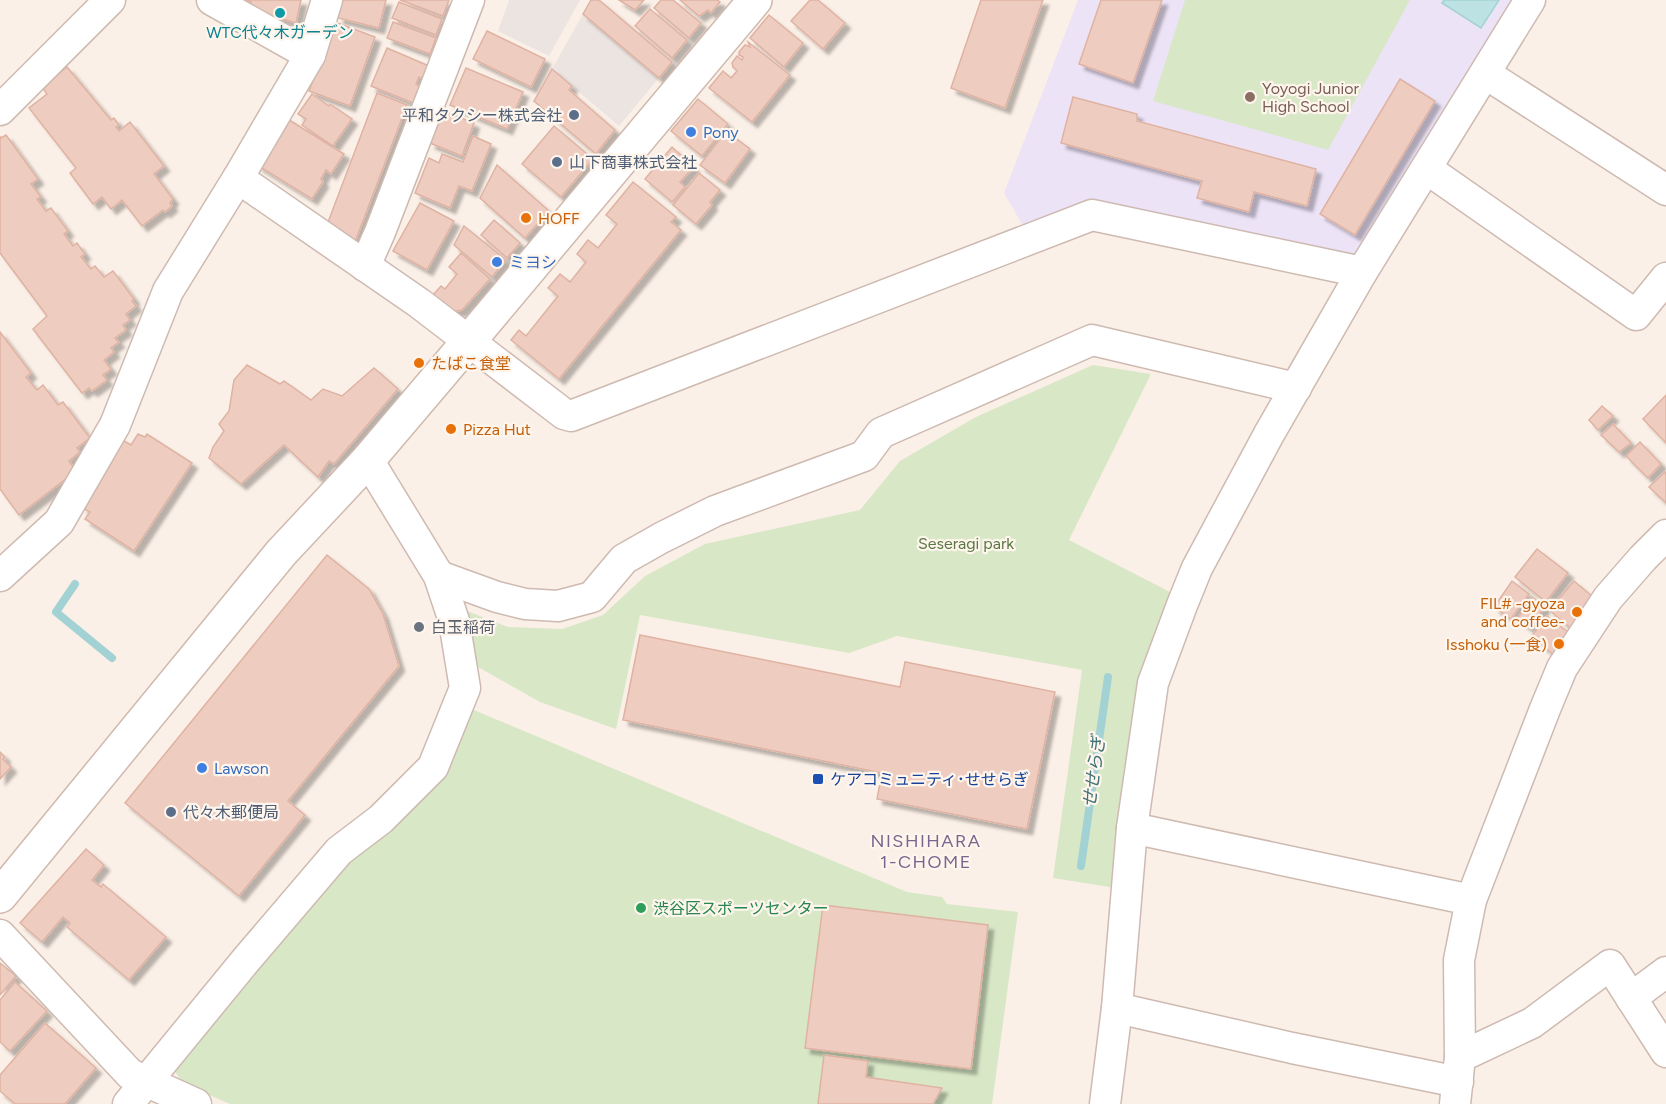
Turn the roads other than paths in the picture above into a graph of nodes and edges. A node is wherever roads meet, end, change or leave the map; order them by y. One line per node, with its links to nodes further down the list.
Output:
1 (110, 0): 9 (street)
2 (212, 0): 7 (street)
3 (327, 0): 7 (street)
4 (469, 0): 13 (street)
5 (755, 0): 16 (street)
6 (1530, 0): 8 (street)
7 (310, 55): 11 (street)
8 (1486, 74): 10 (street); 12 (street)
9 (0, 110)
10 (1426, 169): 14 (street); 15 (street)
11 (238, 178): 13 (street); 20 (street)
12 (1666, 190)
13 (365, 266): 16 (street)
14 (1362, 272): 16 (street); 17 (street)
15 (1666, 278)
16 (469, 341): 18 (street)
17 (1296, 388): 21 (street); 22 (street)
18 (368, 460): 21 (street); 23 (street)
19 (1666, 535): 24 (street)
20 (0, 576)
21 (439, 576): 31 (street)
22 (1132, 828): 24 (street); 28 (street)
23 (0, 896)
24 (1472, 900): 30 (street)
25 (0, 935): 31 (street)
26 (1666, 972): 27 (street)
27 (1631, 998): 29 (street); 30 (street)
28 (1117, 1008): 30 (street); 33 (street)
29 (1666, 1052)
30 (1458, 1081)
31 (137, 1093): 32 (street)
32 (196, 1104)
33 (1105, 1104)

